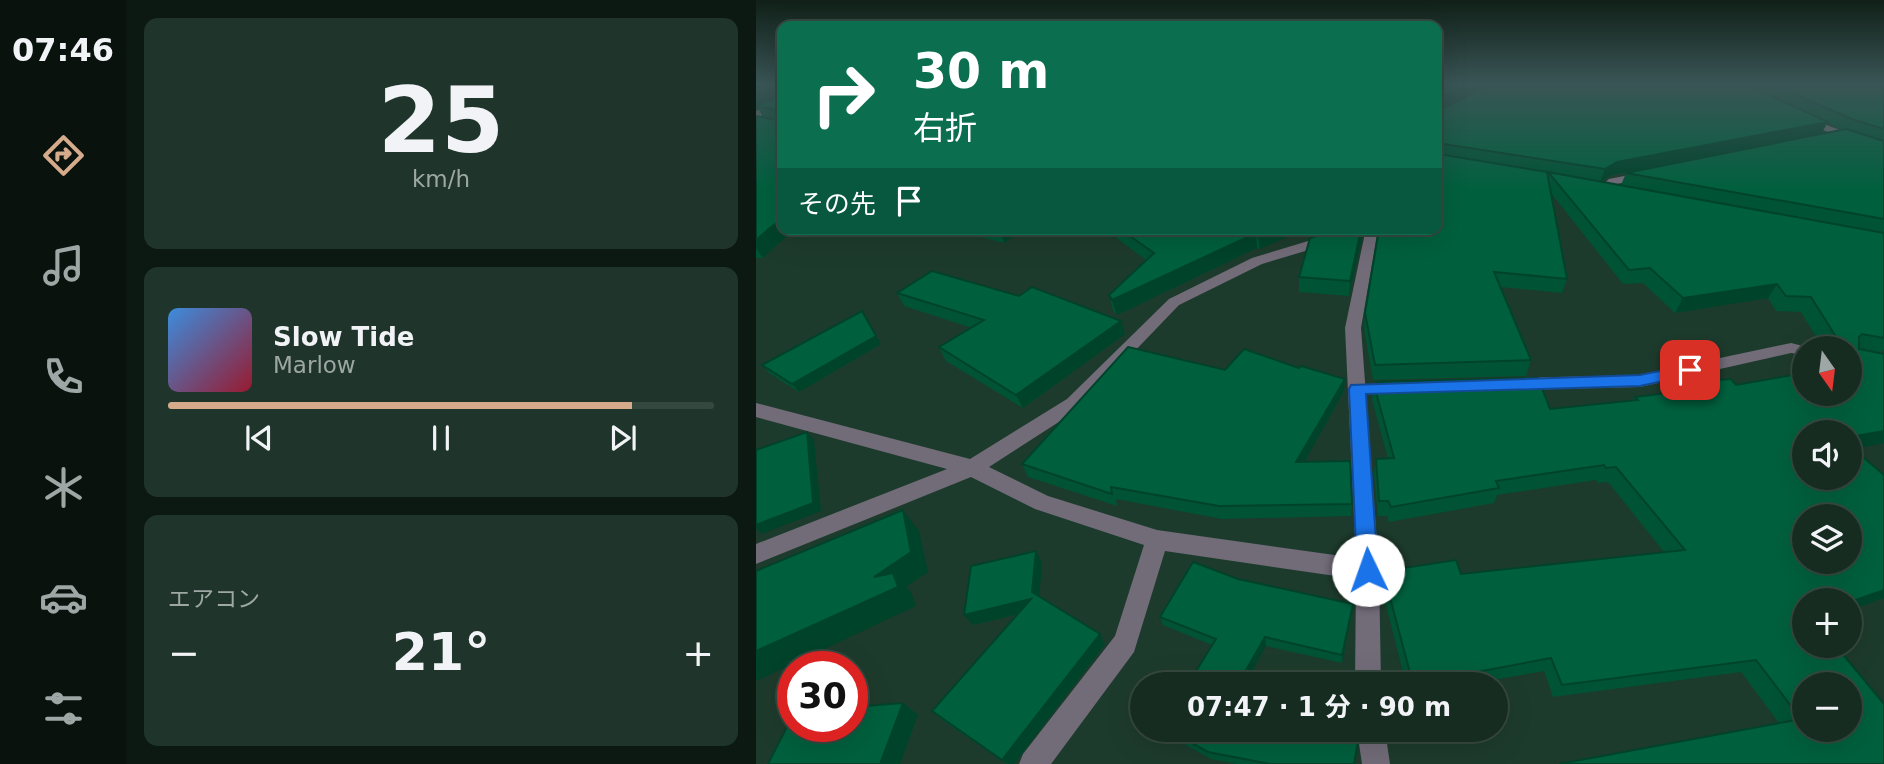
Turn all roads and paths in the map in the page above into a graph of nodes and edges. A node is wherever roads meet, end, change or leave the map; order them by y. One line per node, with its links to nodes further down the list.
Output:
1 (1802, 119): 2 (street)
2 (1840, 136): 3 (street); 4 (street)
3 (1826, 138)
4 (1884, 151)
5 (1653, 173): 6 (street)
6 (1630, 194)
7 (1343, 235): 12 (street)
8 (1371, 235): 15 (street)
9 (1792, 348): 10 (street)
10 (1505, 385)
11 (756, 410): 12 (street)
12 (972, 468): 13 (street); 14 (street)
13 (1157, 540): 15 (street); 18 (street)
14 (756, 554)
15 (1368, 570): 16 (street)
16 (1368, 672)
17 (1373, 742): 19 (street)
18 (1033, 764)
19 (1376, 764)

